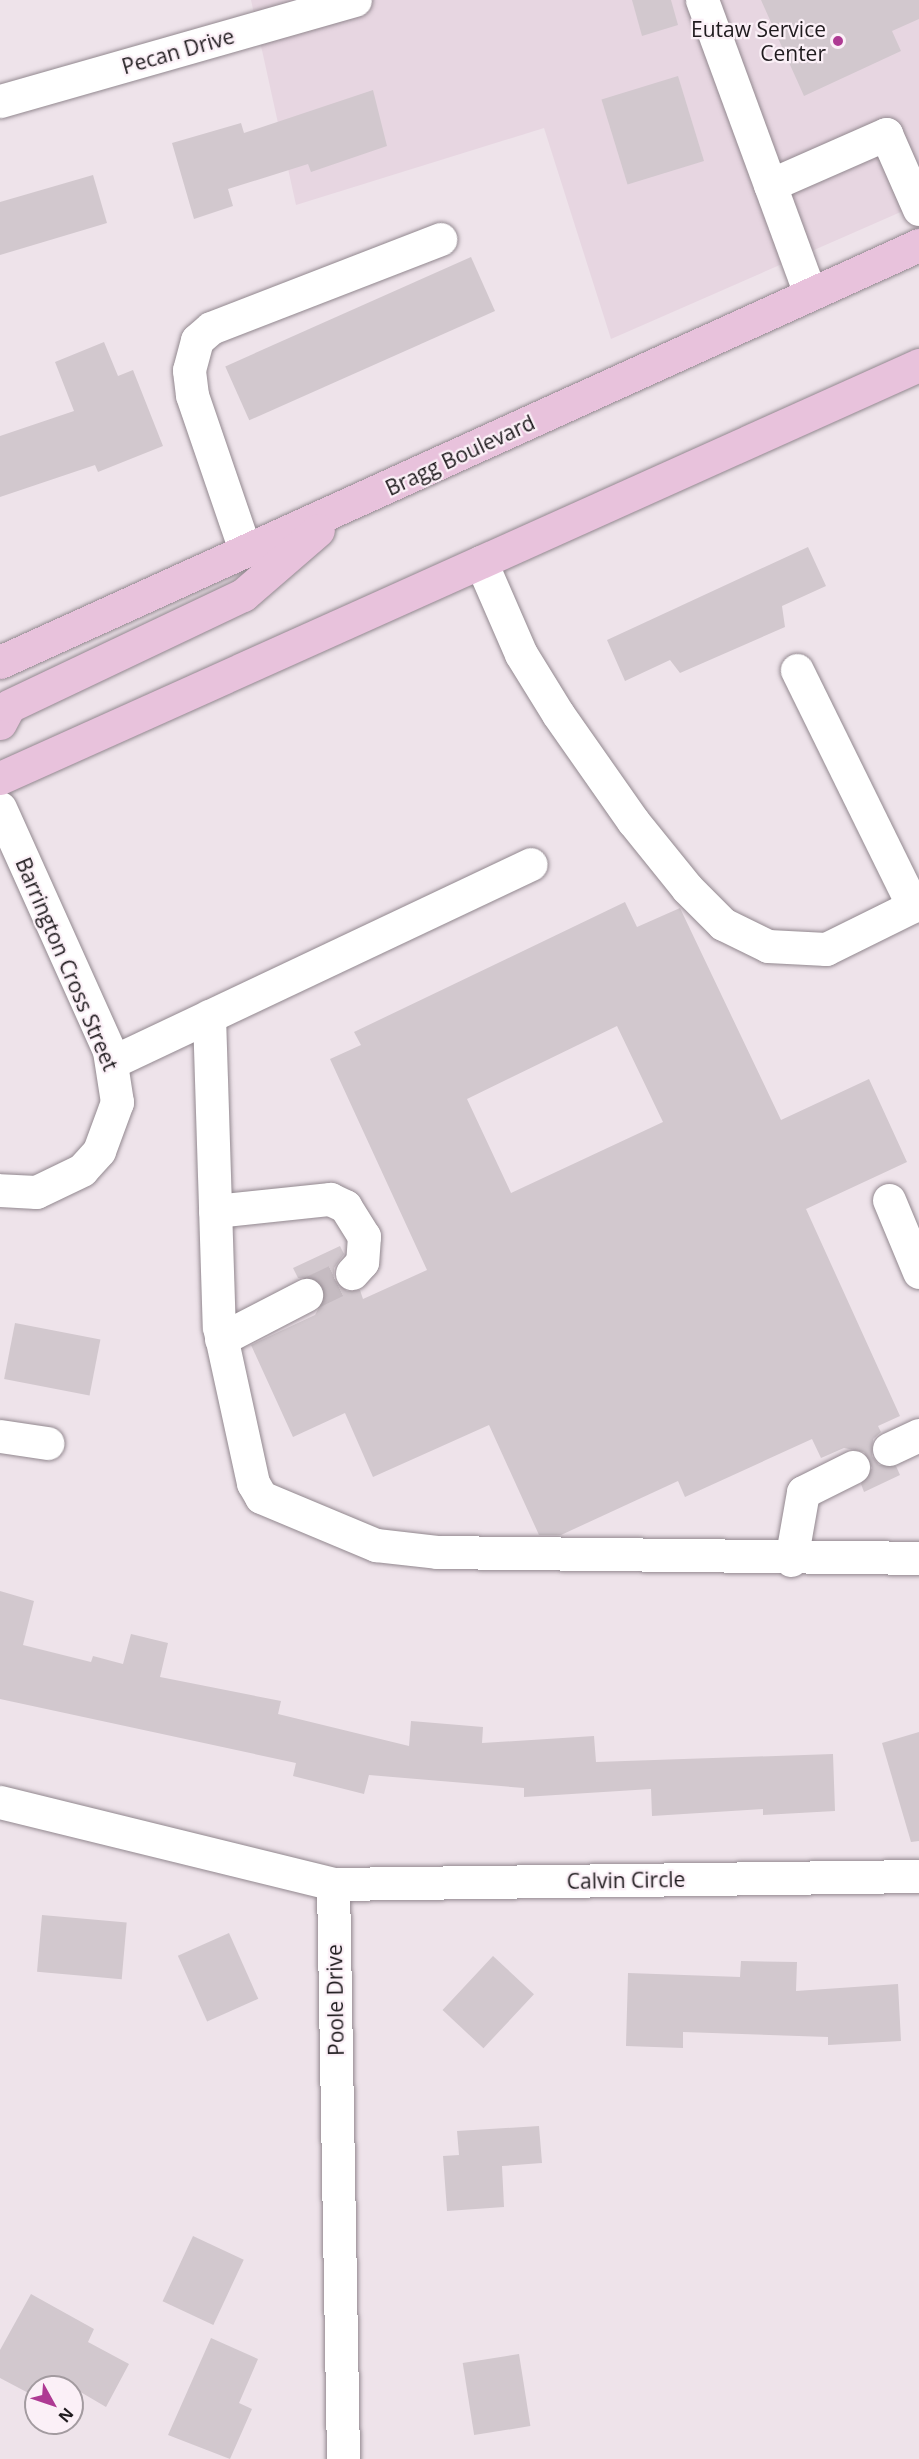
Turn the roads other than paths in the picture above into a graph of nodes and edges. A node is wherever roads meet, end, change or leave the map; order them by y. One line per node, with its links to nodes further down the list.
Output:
1 (355, 0): 3 (street, Pecan Drive)
2 (702, 0): 4 (street)
3 (0, 101)
4 (770, 185): 5 (street); 8 (street)
5 (919, 209)
6 (440, 239): 11 (street)
7 (919, 245): 8 (main road, Bragg Boulevard)
8 (810, 294): 10 (main road, Bragg Boulevard)
9 (919, 365): 12 (main road)
10 (342, 509): 11 (main road, Bragg Boulevard); 15 (main road)
11 (245, 550): 13 (main road, Bragg Boulevard)
12 (481, 562): 16 (main road); 19 (street)
13 (0, 662)
14 (797, 670): 19 (street)
15 (0, 723)
16 (0, 778)
17 (0, 808): 21 (street, Barrington Cross Street)
18 (531, 864): 20 (street)
19 (916, 912)
20 (209, 1016): 21 (street); 24 (street)
21 (112, 1062): 22 (street, Barrington Cross Street)
22 (0, 1190)
23 (889, 1200): 25 (street)
24 (215, 1212): 26 (street); 28 (street)
25 (919, 1272)
26 (352, 1273)
27 (306, 1295): 28 (street)
28 (221, 1339): 35 (street)
29 (919, 1434): 32 (street)
30 (0, 1436): 31 (street)
31 (47, 1443)
32 (889, 1449)
33 (853, 1467): 35 (street)
34 (919, 1558): 35 (street)
35 (791, 1560)
36 (0, 1802): 38 (street)
37 (919, 1876): 38 (street, Calvin Circle)
38 (333, 1884): 39 (street, Poole Drive)
39 (343, 2459)

